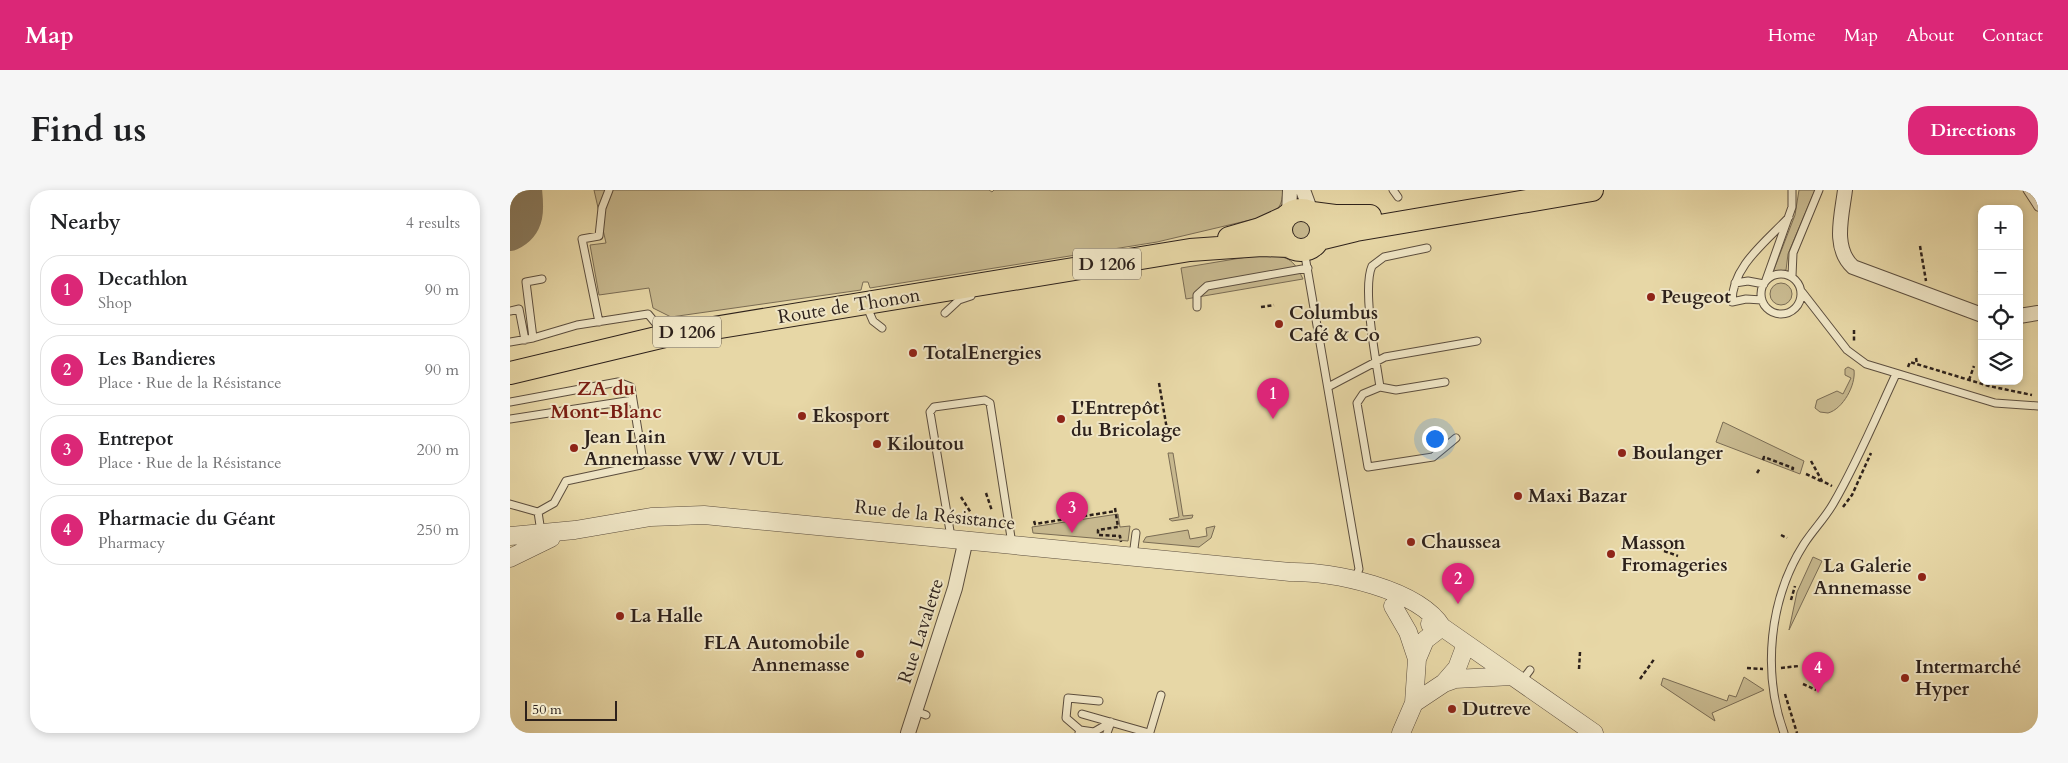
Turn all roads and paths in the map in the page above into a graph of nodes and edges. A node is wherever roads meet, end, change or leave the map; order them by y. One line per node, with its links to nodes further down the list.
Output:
1 (609, 190): 37 (lane)
2 (1290, 190): 14 (street)
3 (1303, 190): 14 (street)
4 (1393, 190): 12 (lane)
5 (1526, 190): 11 (main road)
6 (1592, 190): 19 (main road, Route de Thonon / D 1206)
7 (1792, 190): 15 (lane)
8 (1819, 190): 20 (lane)
9 (1845, 190): 26 (street)
10 (2027, 190): 13 (lane)
11 (1501, 192): 14 (main road)
12 (1398, 197)
13 (2038, 207)
14 (1299, 214): 18 (main road, Route de Thonon / D 1206); 19 (main road); 19 (main road)
15 (1789, 217): 23 (lane); 24 (lane)
16 (1920, 246): 26 (path)
17 (1427, 248): 45 (lane)
18 (1190, 250): 19 (main road, Route de Thonon / D 1206); 21 (main road, Route de Thonon / D 1206)
19 (1305, 251): 31 (lane); 54 (lane)
20 (1792, 276): 23 (lane); 25 (lane)
21 (1024, 278): 28 (main road, Route de Thonon / D 1206); 33 (lane)
22 (542, 279): 40 (lane)
23 (1765, 282): 24 (lane); 27 (lane)
24 (1735, 283): 27 (lane)
25 (1802, 292): 27 (lane); 49 (lane)
26 (1929, 297): 35 (street)
27 (1762, 300)
28 (866, 304): 38 (lane); 39 (main road, Route de Thonon / D 1206)
29 (1274, 304): 30 (path)
30 (1261, 306)
31 (1196, 307)
32 (510, 311): 41 (lane)
33 (945, 313)
34 (2038, 313): 36 (street)
35 (1978, 314)
36 (2023, 315)
37 (599, 322): 39 (lane); 40 (lane)
38 (882, 328)
39 (665, 336): 48 (main road, Route de Thonon / D 1206)
40 (533, 338): 41 (lane)
41 (525, 340): 43 (lane)
42 (1477, 341): 45 (lane)
43 (510, 342)
44 (1916, 358): 46 (path)
45 (1376, 361): 54 (lane); 55 (lane)
46 (1917, 364): 50 (path); 51 (path)
47 (1974, 366): 51 (path)
48 (510, 373)
49 (1896, 374): 50 (lane); 71 (lane)
50 (1904, 378): 59 (lane)
51 (1970, 380): 56 (path)
52 (1445, 382): 55 (lane)
53 (1159, 384): 62 (path)
54 (1328, 387): 94 (lane)
55 (1380, 387): 61 (lane)
56 (2036, 396)
57 (633, 400): 58 (lane); 60 (lane); 77 (lane)
58 (510, 402)
59 (2038, 406)
60 (510, 419)
61 (1456, 438)
62 (1168, 441)
63 (1873, 448): 73 (path)
64 (1763, 460): 67 (path)
65 (1812, 460): 70 (path)
66 (1760, 468): 68 (path)
67 (1792, 471)
68 (1757, 473)
69 (1806, 474): 70 (path)
70 (1822, 482): 71 (path)
71 (1840, 490): 73 (path); 125 (lane)
72 (986, 493): 76 (path)
73 (1852, 495): 78 (path)
74 (961, 497): 79 (path)
75 (510, 504): 77 (lane)
76 (992, 511)
77 (538, 512): 82 (lane)
78 (1846, 512)
79 (971, 513)
80 (1034, 521): 90 (path)
81 (575, 530): 82 (street, Rue de la Résistance); 87 (street, Rue de la Résistance); 92 (street, Rue de la Résistance)
82 (541, 533): 84 (street, Rue de la Résistance)
83 (1136, 533): 90 (lane)
84 (512, 535)
85 (1781, 535): 86 (path)
86 (1787, 538)
87 (958, 539): 88 (street, Rue de la Résistance); 88 (lane); 121 (street, Rue Lavalette)
88 (1012, 544): 90 (street, Rue de la Résistance)
89 (1664, 551): 91 (path)
90 (1128, 556): 93 (street, Rue de la Résistance)
91 (1678, 556)
92 (510, 558)
93 (1290, 572): 94 (street, Rue de la Résistance); 97 (street, Rue de la Résistance)
94 (1355, 580): 98 (street, Rue de la Résistance)
95 (1796, 583): 96 (path)
96 (1790, 603)
97 (1393, 606): 98 (street, Rue de la Résistance); 102 (street)
98 (1442, 627): 99 (street, Rue de la Résistance); 102 (street)
99 (1466, 644): 105 (street, Rue de la Résistance); 108 (street)
100 (1580, 652): 104 (path)
101 (1654, 658): 107 (path)
102 (1417, 659): 116 (street)
103 (1780, 662): 106 (path)
104 (1579, 669)
105 (1521, 676): 108 (street); 124 (street, Rue de la Résistance)
106 (1782, 676)
107 (1640, 679)
108 (1444, 683): 116 (street)
109 (1812, 683): 111 (path)
110 (1803, 684): 111 (path)
111 (1809, 687): 113 (path)
112 (1784, 690): 126 (path)
113 (1816, 690)
114 (1161, 694): 120 (lane)
115 (1098, 701): 119 (lane)
116 (1414, 703): 123 (street)
117 (1082, 714): 118 (lane)
118 (1111, 722): 119 (lane); 120 (lane); 122 (lane)
119 (1079, 732)
120 (1150, 732)
121 (908, 733)
122 (1107, 733)
123 (1401, 733)
124 (1594, 733)
125 (1784, 733)
126 (1798, 733)

